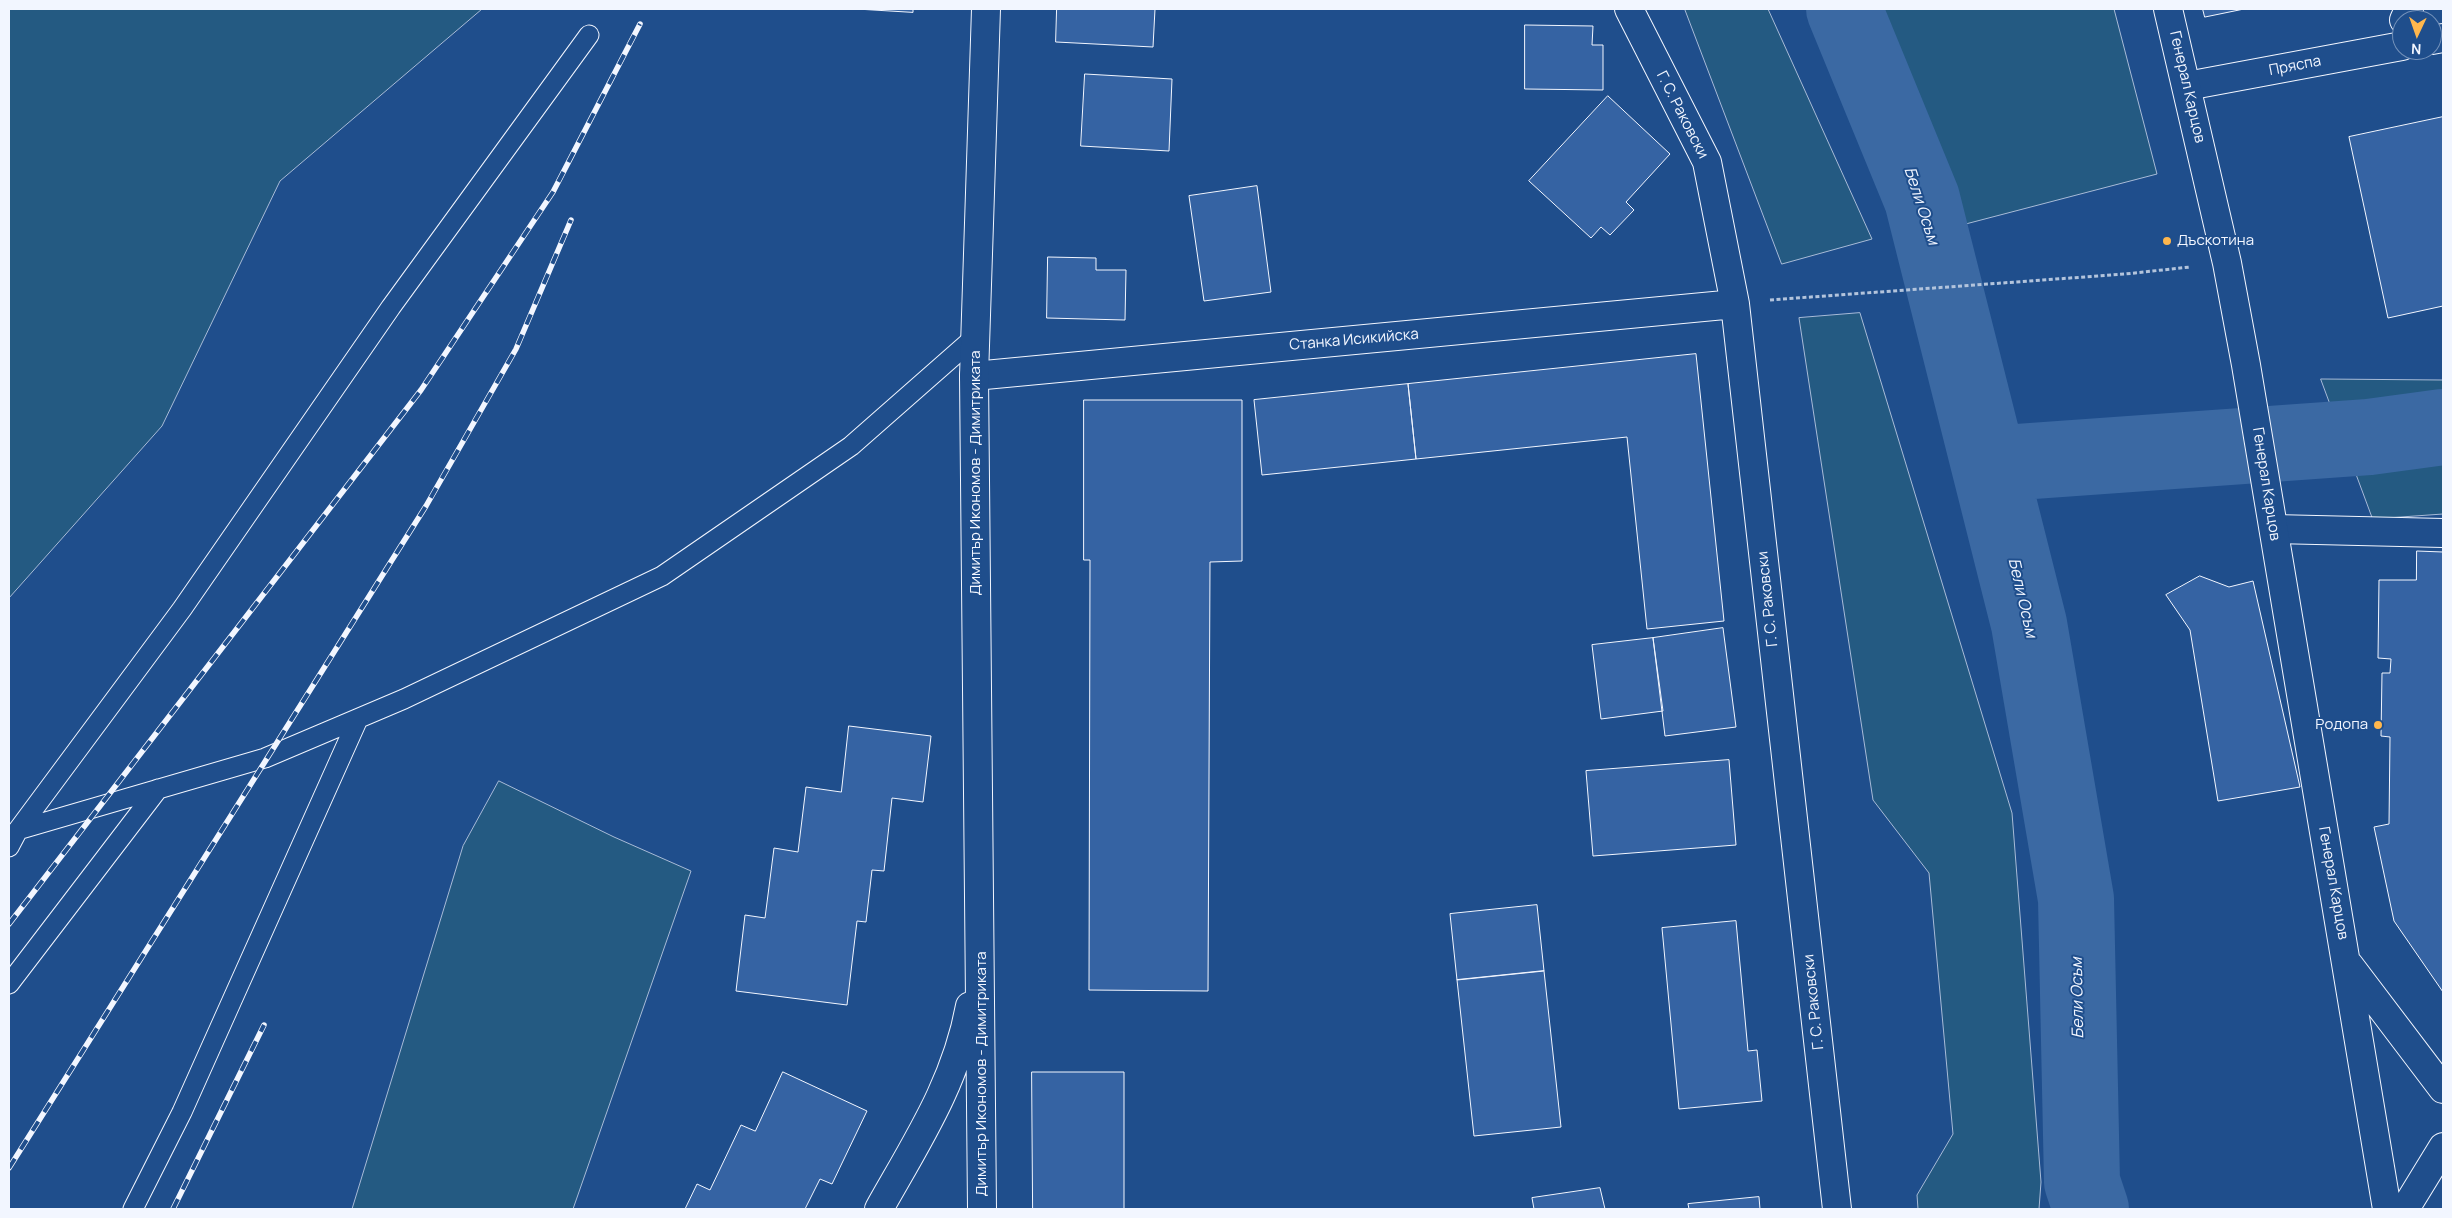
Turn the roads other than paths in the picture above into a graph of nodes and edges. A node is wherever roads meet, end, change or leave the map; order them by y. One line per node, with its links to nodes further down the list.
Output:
1 (986, 9): 8 (street, Димитър Икономов - Димитриката)
2 (1629, 9): 7 (street, Г. С. Раковски)
3 (2168, 9): 6 (street, Генерал Карцов)
4 (589, 35): 14 (lane)
5 (2392, 42): 6 (street, Пряспа)
6 (2187, 86): 10 (street, Генерал Карцов)
7 (1735, 304): 9 (street, Станка Исикийска); 24 (street, Г. С. Раковски)
8 (975, 337): 9 (street, Димитър Икономов - Димитриката); 12 (lane)
9 (974, 376): 16 (street, Димитър Икономов - Димитриката)
10 (2274, 529): 11 (street); 17 (street, Генерал Карцов)
11 (2443, 533)
12 (358, 719): 13 (lane); 21 (lane)
13 (158, 789): 14 (lane); 18 (lane)
14 (18, 830): 15 (lane)
15 (9, 847)
16 (981, 938): 22 (street, Димитър Икономов - Димитриката); 23 (street, Димитър Икономов - Димитриката)
17 (2346, 962): 19 (street, Генерал Карцов); 25 (street, Генерал Карцов)
18 (9, 984)
19 (2443, 1089)
20 (2443, 1147): 26 (street)
21 (133, 1209)
22 (879, 1209)
23 (982, 1209)
24 (1837, 1209)
25 (2387, 1209)
26 (2405, 1209)

